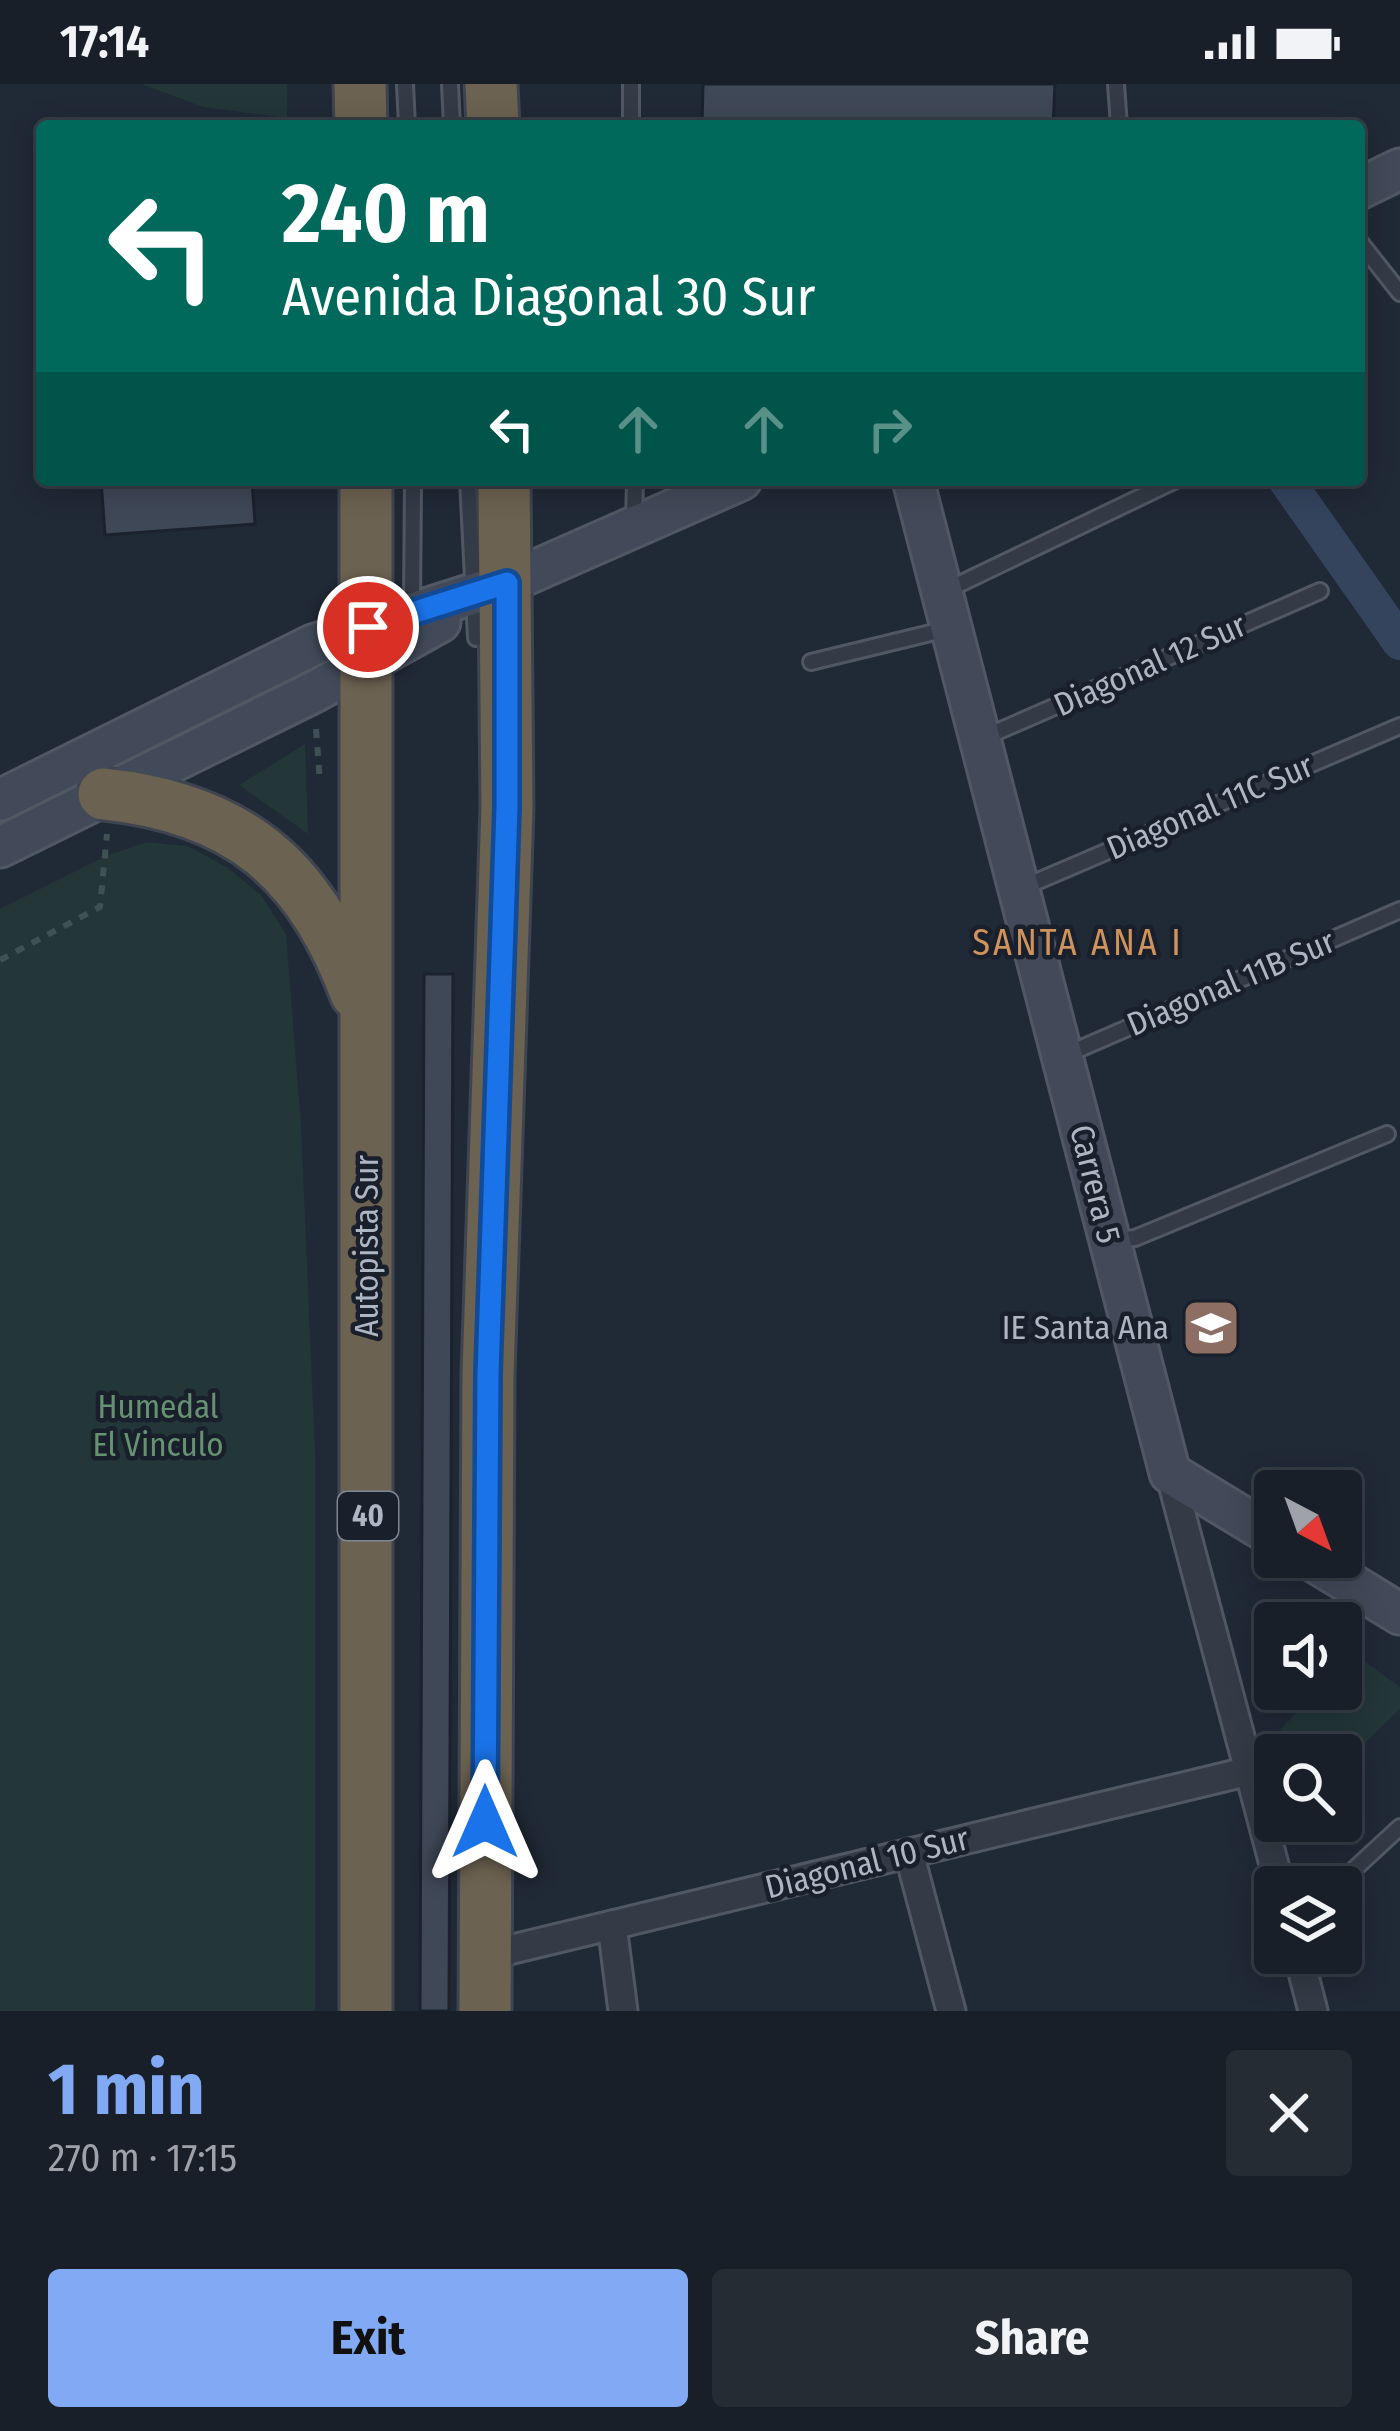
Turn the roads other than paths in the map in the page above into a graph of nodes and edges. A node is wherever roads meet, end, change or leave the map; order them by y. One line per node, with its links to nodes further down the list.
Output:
1 (360, 84): 7 (highway)
2 (405, 84): 8 (lane)
3 (449, 84): 9 (lane)
4 (491, 84): 10 (highway)
5 (631, 84): 11 (lane)
6 (1116, 84): 12 (lane)
7 (361, 120)
8 (407, 120)
9 (452, 120)
10 (493, 120)
11 (631, 120)
12 (1119, 120)
13 (1400, 169): 14 (street)
14 (1365, 186)
15 (1365, 249): 16 (lane)
16 (1400, 293)
17 (367, 486): 29 (highway, Autopista Sur / 40)
18 (412, 486): 29 (lane)
19 (469, 486): 27 (lane)
20 (503, 486): 27 (highway)
21 (634, 486): 25 (lane)
22 (727, 486): 25 (street)
23 (915, 486): 28 (street, Carrera 5)
24 (1165, 486): 28 (lane)
25 (634, 527): 27 (street)
26 (1320, 591): 32 (lane, Diagonal 12 Sur)
27 (483, 604): 29 (street); 52 (highway)
28 (947, 610): 30 (lane); 32 (street, Carrera 5)
29 (394, 639): 33 (street); 34 (street); 38 (highway, Autopista Sur / 40)
30 (811, 662)
31 (1400, 726): 36 (lane, Diagonal 11C Sur)
32 (981, 739): 36 (street, Carrera 5)
33 (0, 800)
34 (111, 819): 35 (street); 38 (highway)
35 (0, 847)
36 (1019, 889): 39 (street, Carrera 5)
37 (1400, 910): 39 (lane, Diagonal 11B Sur)
38 (367, 1022): 54 (highway, Autopista Sur / 40)
39 (1063, 1056): 41 (street, Carrera 5)
40 (1387, 1134): 41 (lane)
41 (1110, 1241): 42 (street, Carrera 5)
42 (1170, 1473): 43 (street); 46 (street, Carrera 5)
43 (1254, 1524)
44 (1341, 1578): 45 (street)
45 (1400, 1614)
46 (1249, 1771): 48 (street, Diagonal 10 Sur); 49 (street, Carrera 5)
47 (1400, 1827): 50 (lane)
48 (909, 1853): 51 (street, Diagonal 10 Sur); 57 (street)
49 (1274, 1866)
50 (1358, 1866)
51 (612, 1925): 52 (street, Diagonal 10 Sur); 56 (street)
52 (484, 1956): 55 (highway)
53 (1303, 1974): 58 (street)
54 (366, 2011)
55 (485, 2011)
56 (623, 2011)
57 (951, 2011)
58 (1313, 2011)

